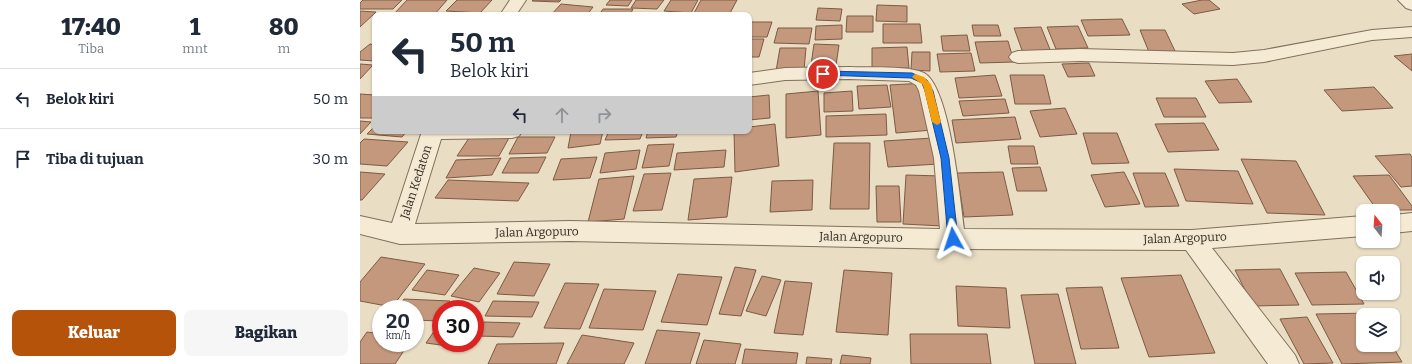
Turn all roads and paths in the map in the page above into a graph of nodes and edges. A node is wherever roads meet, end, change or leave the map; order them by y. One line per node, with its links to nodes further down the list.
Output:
1 (518, 0): 4 (street)
2 (1406, 0): 3 (street)
3 (1412, 5)
4 (510, 12)
5 (1412, 32): 6 (street)
6 (1018, 57)
7 (752, 80): 14 (street)
8 (431, 134): 13 (street, Jalan Kedaton)
9 (1412, 222): 10 (street)
10 (1400, 223)
11 (360, 225): 13 (street, Jalan Argopuro)
12 (1356, 227): 15 (street, Jalan Argopuro)
13 (400, 234): 14 (street, Jalan Argopuro)
14 (953, 239): 15 (street, Jalan Argopuro)
15 (1192, 240): 16 (street)
16 (1285, 364)

